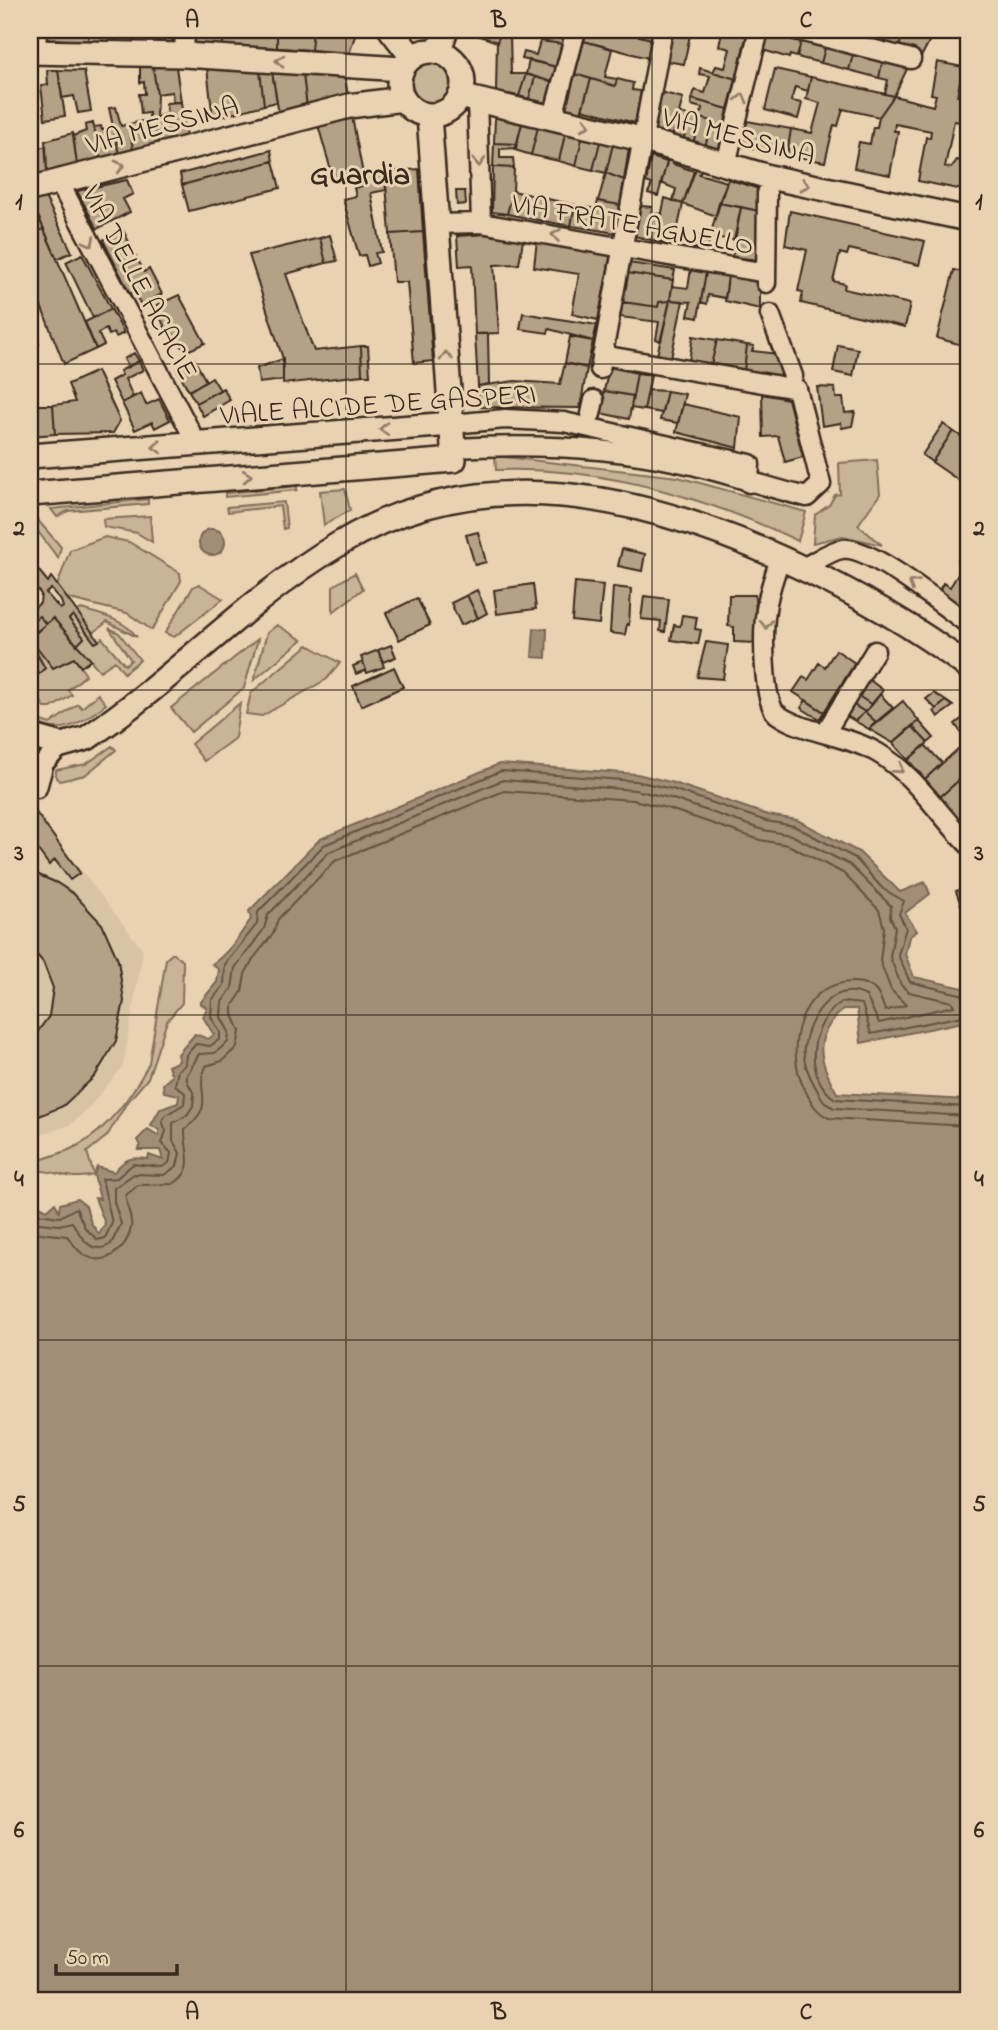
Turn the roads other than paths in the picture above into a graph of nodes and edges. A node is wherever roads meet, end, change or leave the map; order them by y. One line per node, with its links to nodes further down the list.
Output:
1 (185, 30): 10 (street)
2 (391, 30): 12 (main road)
3 (446, 30): 9 (main road)
4 (576, 30): 16 (street)
5 (663, 30): 17 (street)
6 (759, 30): 18 (street, one-way to 6)
7 (796, 30): 11 (street)
8 (34, 45): 10 (main road)
9 (438, 52): 12 (main road); 14 (main road)
10 (184, 55): 12 (main road, one-way to 10)
11 (911, 59)
12 (407, 63): 13 (main road)
13 (403, 99): 15 (main road); 19 (main road, VIA MESSINA, one-way to 13)
14 (477, 100): 15 (main road); 16 (main road, VIA MESSINA); 23 (street, one-way to 23)
15 (429, 115): 24 (main road)
16 (553, 117): 17 (main road, VIA MESSINA, one-way to 17)
17 (641, 139): 18 (main road, VIA MESSINA); 25 (street)
18 (726, 164): 22 (main road, VIA MESSINA, one-way to 22)
19 (58, 182): 20 (main road, VIA MESSINA); 29 (street, VIA DELLE ACACIE, one-way to 29)
20 (30, 189)
21 (767, 193): 26 (street)
22 (968, 219)
23 (486, 223): 24 (street, VIA FRATE AGNELLO); 25 (street, VIA FRATE AGNELLO, one-way to 23)
24 (435, 231): 28 (main road, one-way to 24)
25 (622, 246): 26 (street, VIA FRATE AGNELLO); 27 (street)
26 (766, 282): 27 (street)
27 (795, 383): 33 (street, VIALE ALCIDE DE GASPERI)
28 (452, 424): 29 (main road, VIALE ALCIDE DE GASPERI, one-way to 29); 30 (main road); 33 (street, VIALE ALCIDE DE GASPERI)
29 (201, 444): 31 (main road, VIALE ALCIDE DE GASPERI, one-way to 31); 32 (main road)
30 (454, 454): 32 (main road, VIALE ALCIDE DE GASPERI, one-way to 30); 33 (street, VIALE ALCIDE DE GASPERI)
31 (30, 456)
32 (208, 480): 34 (main road, VIALE ALCIDE DE GASPERI)
33 (749, 483)
34 (31, 494)
35 (780, 558): 36 (main road); 40 (street, one-way to 40); 42 (main road)
36 (803, 568): 37 (street, one-way to 36); 39 (main road)
37 (968, 624)
38 (875, 651): 40 (street)
39 (968, 667)
40 (825, 733): 44 (street, one-way to 44)
41 (30, 736): 42 (main road)
42 (62, 744): 43 (street)
43 (30, 776)
44 (968, 844)

